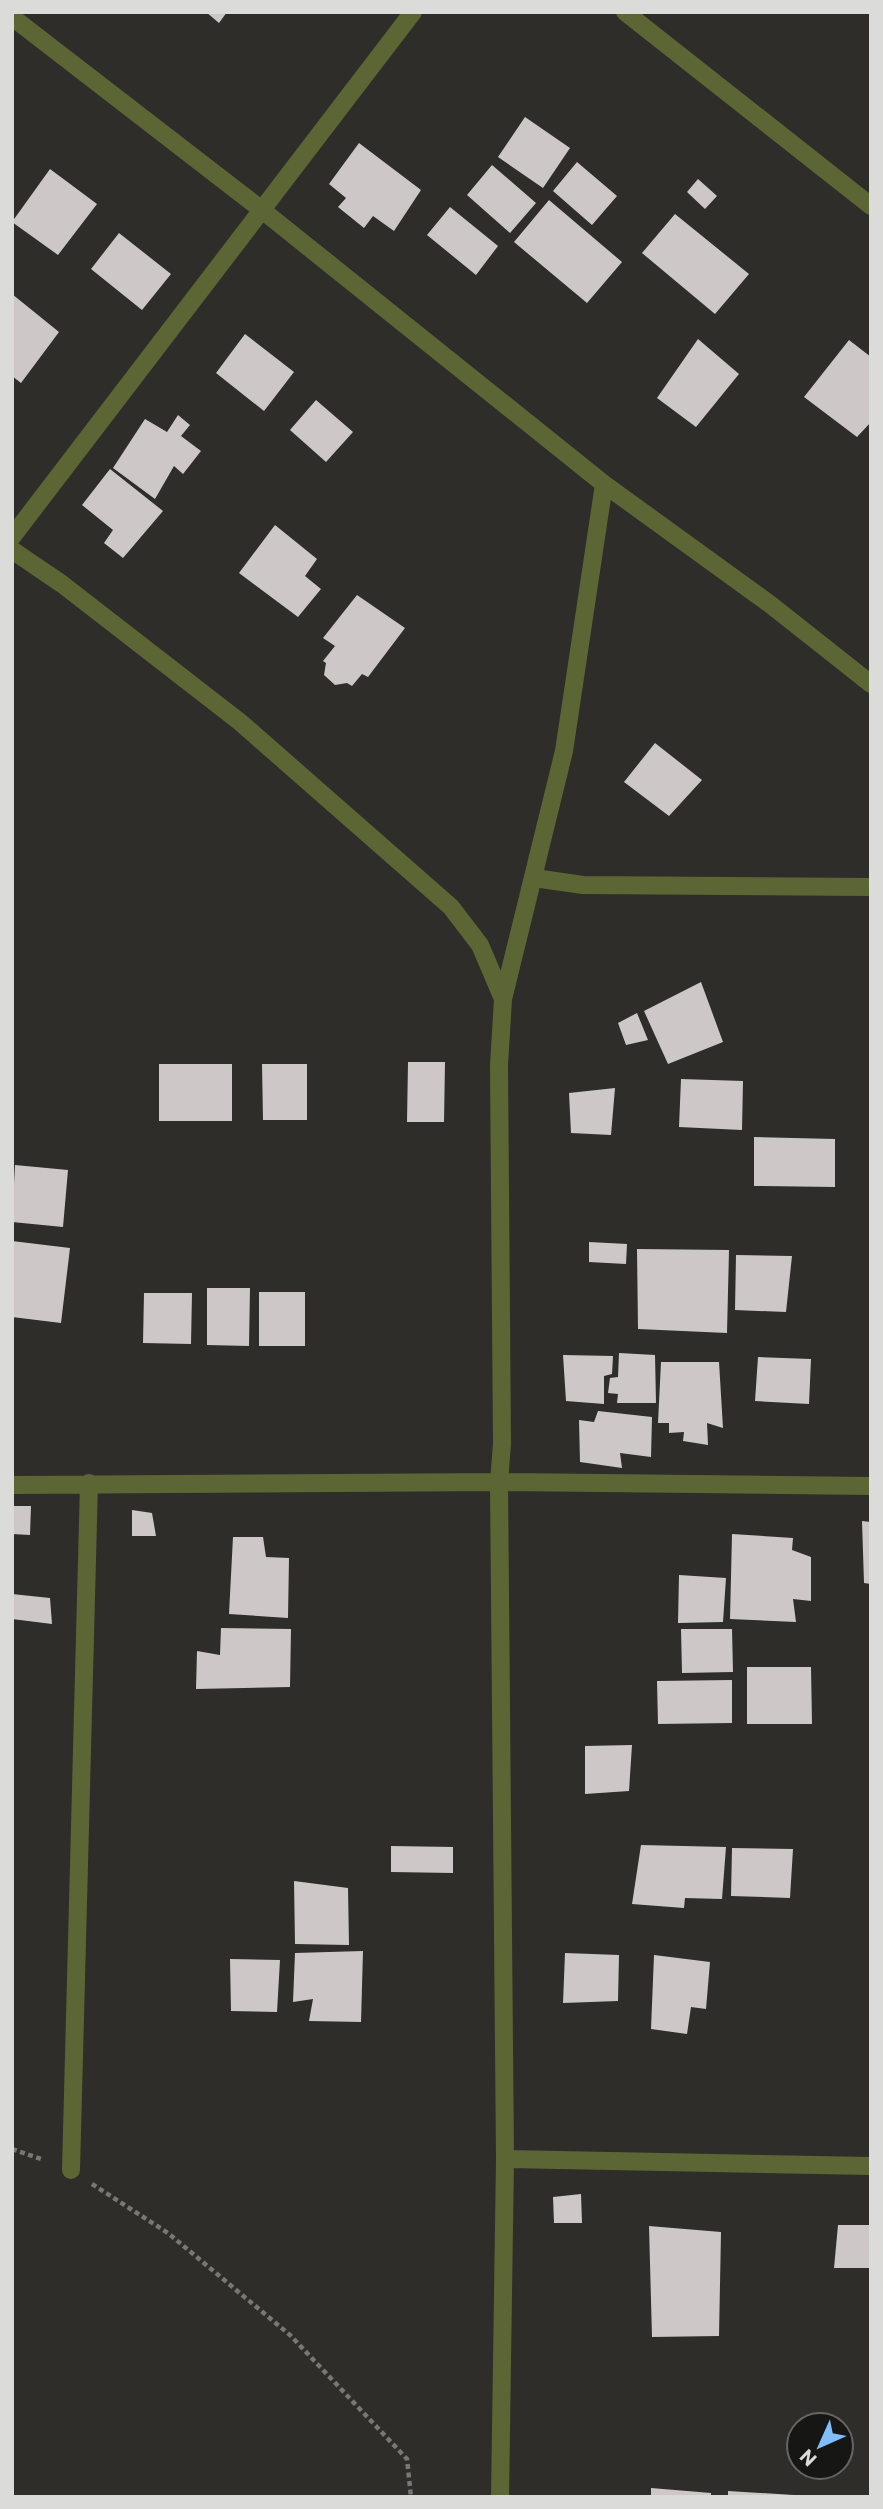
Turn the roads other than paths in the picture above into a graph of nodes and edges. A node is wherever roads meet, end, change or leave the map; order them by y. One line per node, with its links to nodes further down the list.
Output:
1 (413, 12): 5 (street)
2 (625, 12): 4 (street)
3 (12, 17): 5 (street)
4 (871, 206)
5 (262, 210): 6 (street); 7 (street)
6 (604, 484): 9 (street); 10 (street)
7 (12, 537)
8 (12, 550): 12 (street)
9 (871, 684)
10 (534, 878): 11 (street); 12 (street)
11 (871, 887)
12 (503, 999): 13 (street)
13 (499, 1482): 14 (street); 16 (street); 17 (street)
14 (89, 1483): 15 (street); 19 (street)
15 (12, 1485)
16 (871, 1486)
17 (505, 2159): 18 (street); 20 (street)
18 (871, 2166)
19 (71, 2170)
20 (500, 2497)

